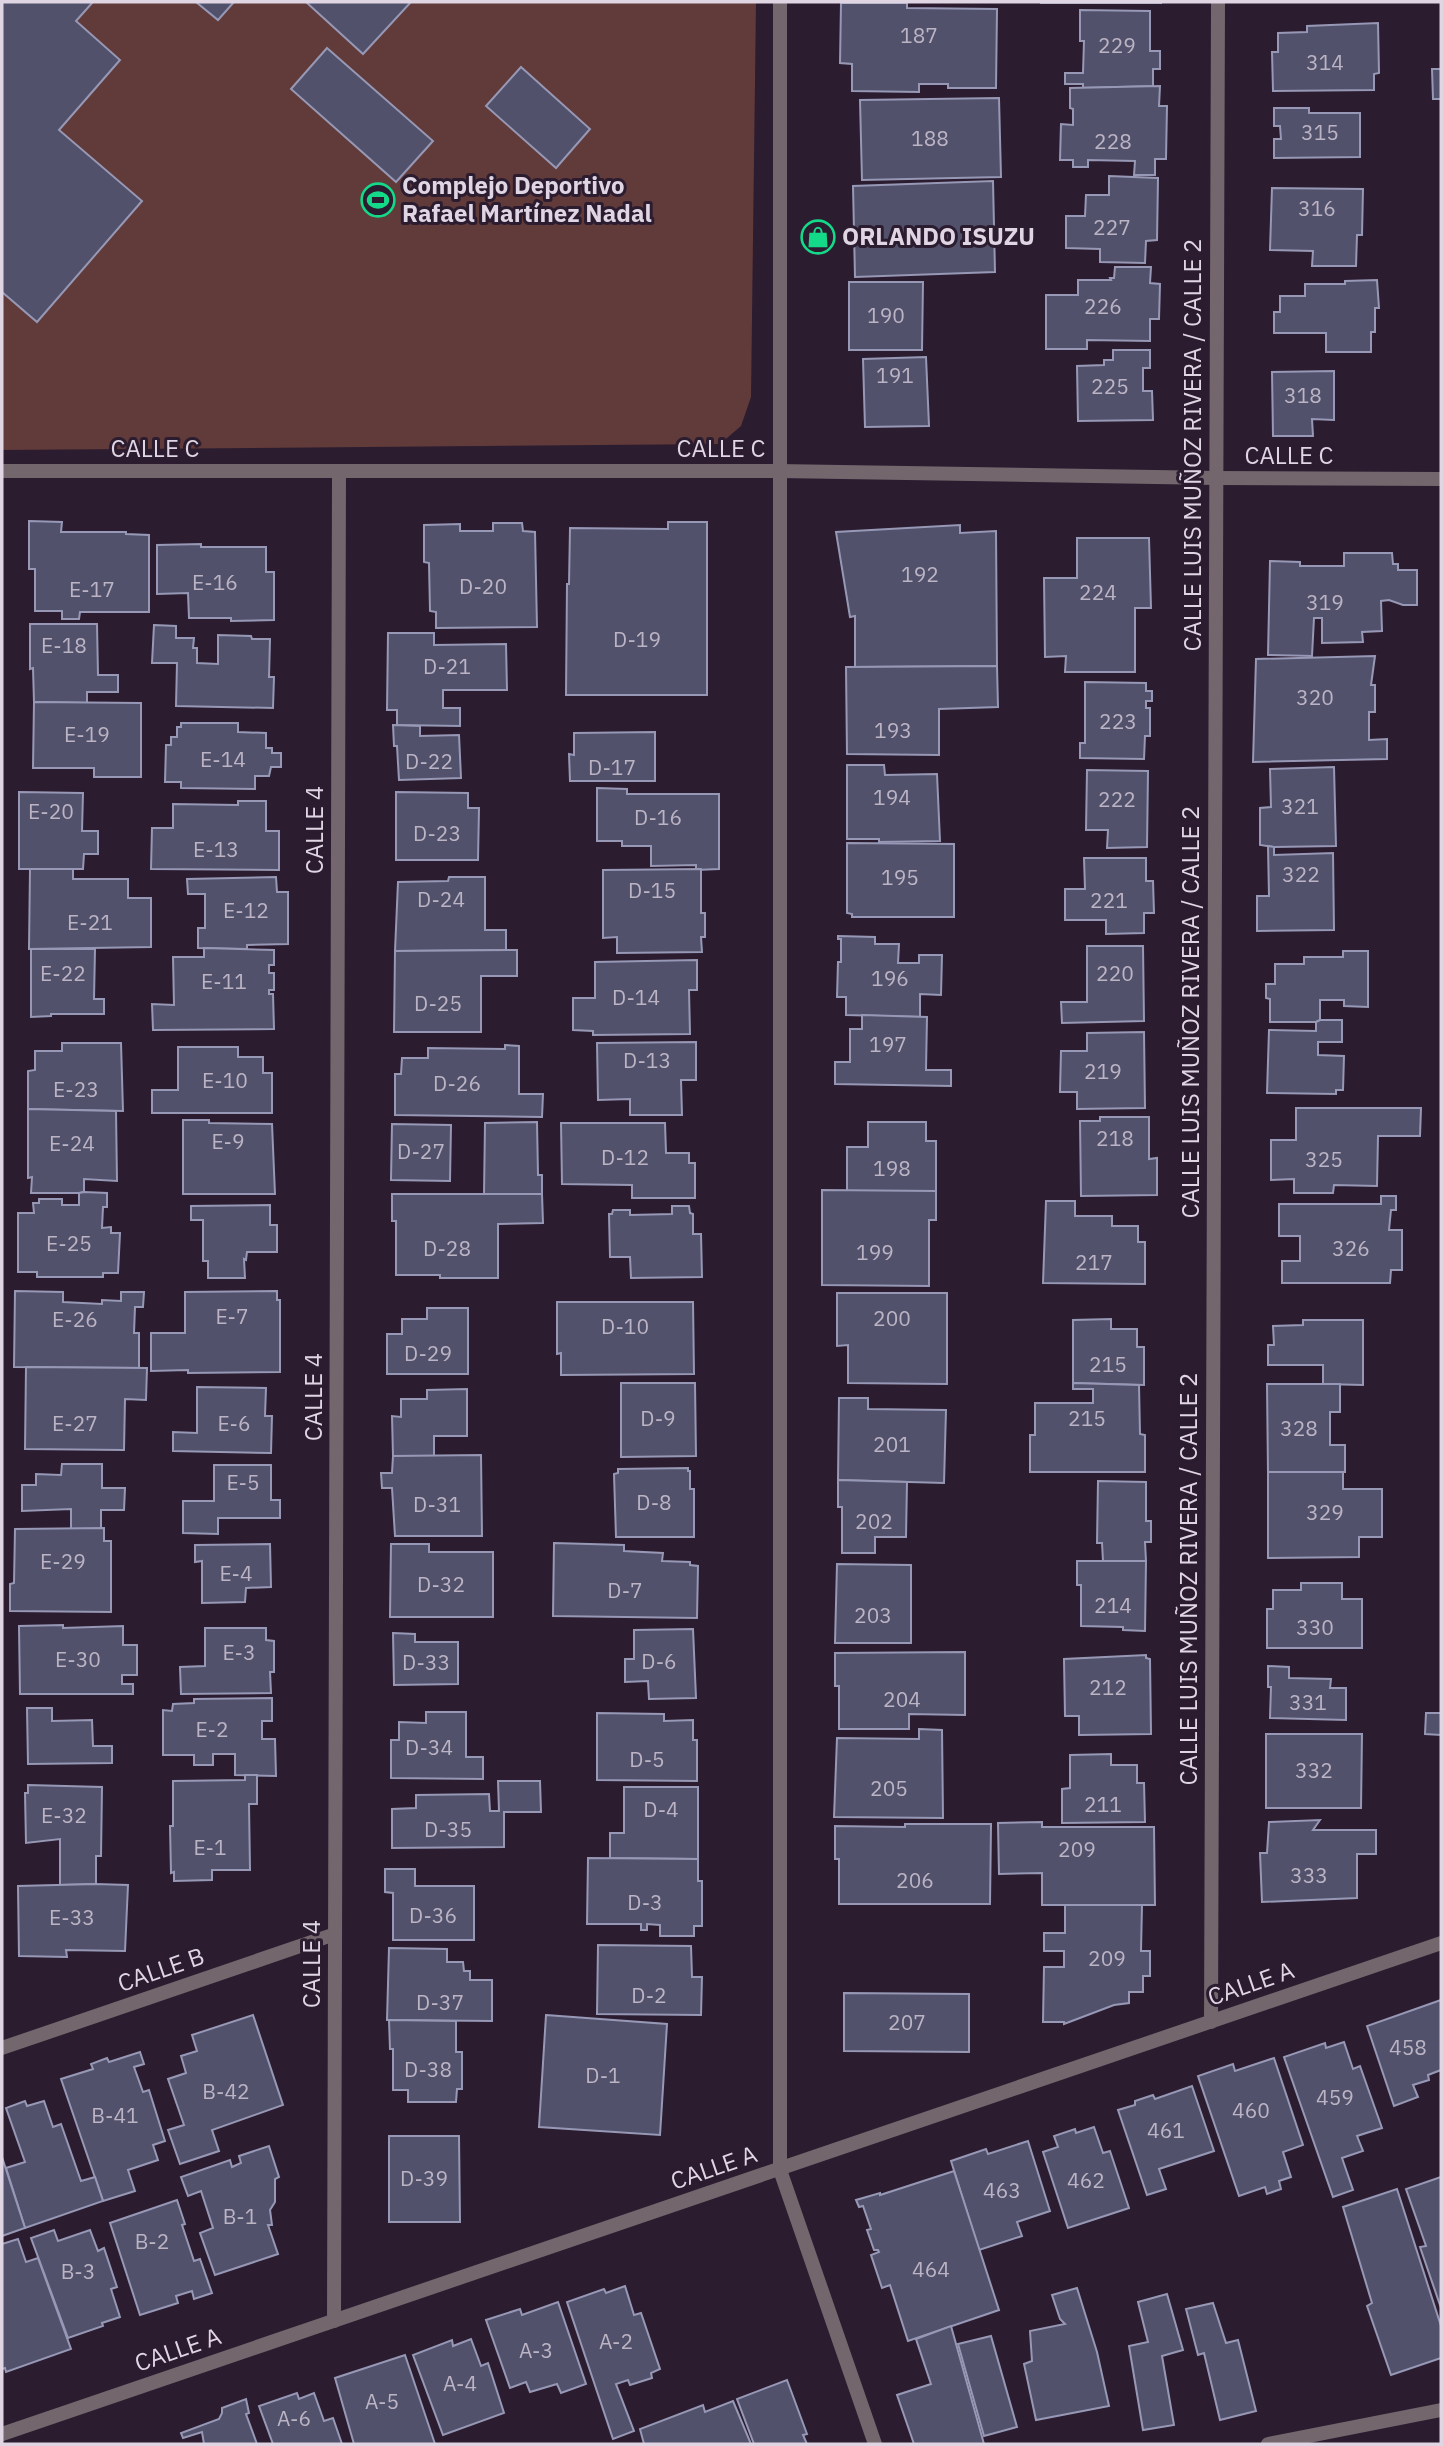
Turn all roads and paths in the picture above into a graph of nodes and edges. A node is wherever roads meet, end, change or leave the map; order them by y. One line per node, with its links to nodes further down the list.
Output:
1 (780, 2): 4 (street)
2 (1218, 2): 6 (street, CALLE LUIS MUÑOZ RIVERA / CALLE 2)
3 (2, 471): 5 (street, CALLE C)
4 (778, 471): 5 (street, CALLE C); 6 (street, CALLE C); 12 (street)
5 (339, 472): 8 (street, CALLE 4)
6 (1216, 478): 7 (street, CALLE C); 10 (street, CALLE LUIS MUÑOZ RIVERA / CALLE 2)
7 (1441, 479)
8 (335, 1934): 11 (street, CALLE B); 13 (street, CALLE 4)
9 (1441, 1943): 10 (street, CALLE A)
10 (1211, 2022): 12 (street, CALLE A)
11 (2, 2048)
12 (780, 2170): 13 (street, CALLE A); 16 (street)
13 (334, 2321): 15 (street, CALLE A)
14 (1441, 2410): 17 (street)
15 (2, 2434)
16 (874, 2444)
17 (1268, 2444)

